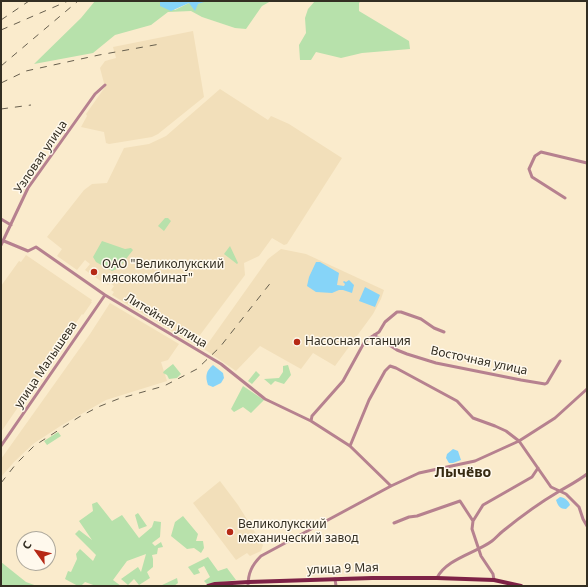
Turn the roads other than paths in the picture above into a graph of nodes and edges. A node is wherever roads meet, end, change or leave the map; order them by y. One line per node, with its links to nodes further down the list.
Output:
1 (105, 85): 5 (street, Узловая улица)
2 (587, 163): 3 (street)
3 (565, 198)
4 (1, 219): 5 (street)
5 (11, 225): 6 (street, Узловая улица)
6 (4, 241): 7 (street, Узловая улица); 8 (street, Литейная улица)
7 (1, 245)
8 (105, 295): 13 (street, Литейная улица); 15 (street, улица Малышева)
9 (444, 332): 10 (street, Восточная улица)
10 (374, 335): 11 (street, Восточная улица); 13 (street)
11 (560, 360)
12 (587, 389): 14 (street)
13 (311, 421): 16 (street, Литейная улица)
14 (519, 442): 16 (street); 17 (street); 19 (street)
15 (1, 446)
16 (350, 446): 19 (street, Литейная улица)
17 (538, 468): 20 (street); 21 (street)
18 (587, 474): 20 (street)
19 (391, 486): 28 (street)
20 (558, 492): 23 (street); 24 (street)
21 (473, 521): 22 (street); 24 (street)
22 (394, 523)
23 (587, 526)
24 (479, 550): 25 (street); 27 (street)
25 (437, 578): 26 (main road, улица 9 Мая); 27 (main road, улица 9 Мая)
26 (335, 579): 28 (main road, улица 9 Мая); 30 (street)
27 (494, 580): 31 (main road, улица 9 Мая)
28 (249, 584): 29 (main road, улица 9 Мая)
29 (208, 586)
30 (336, 586)
31 (521, 586)

